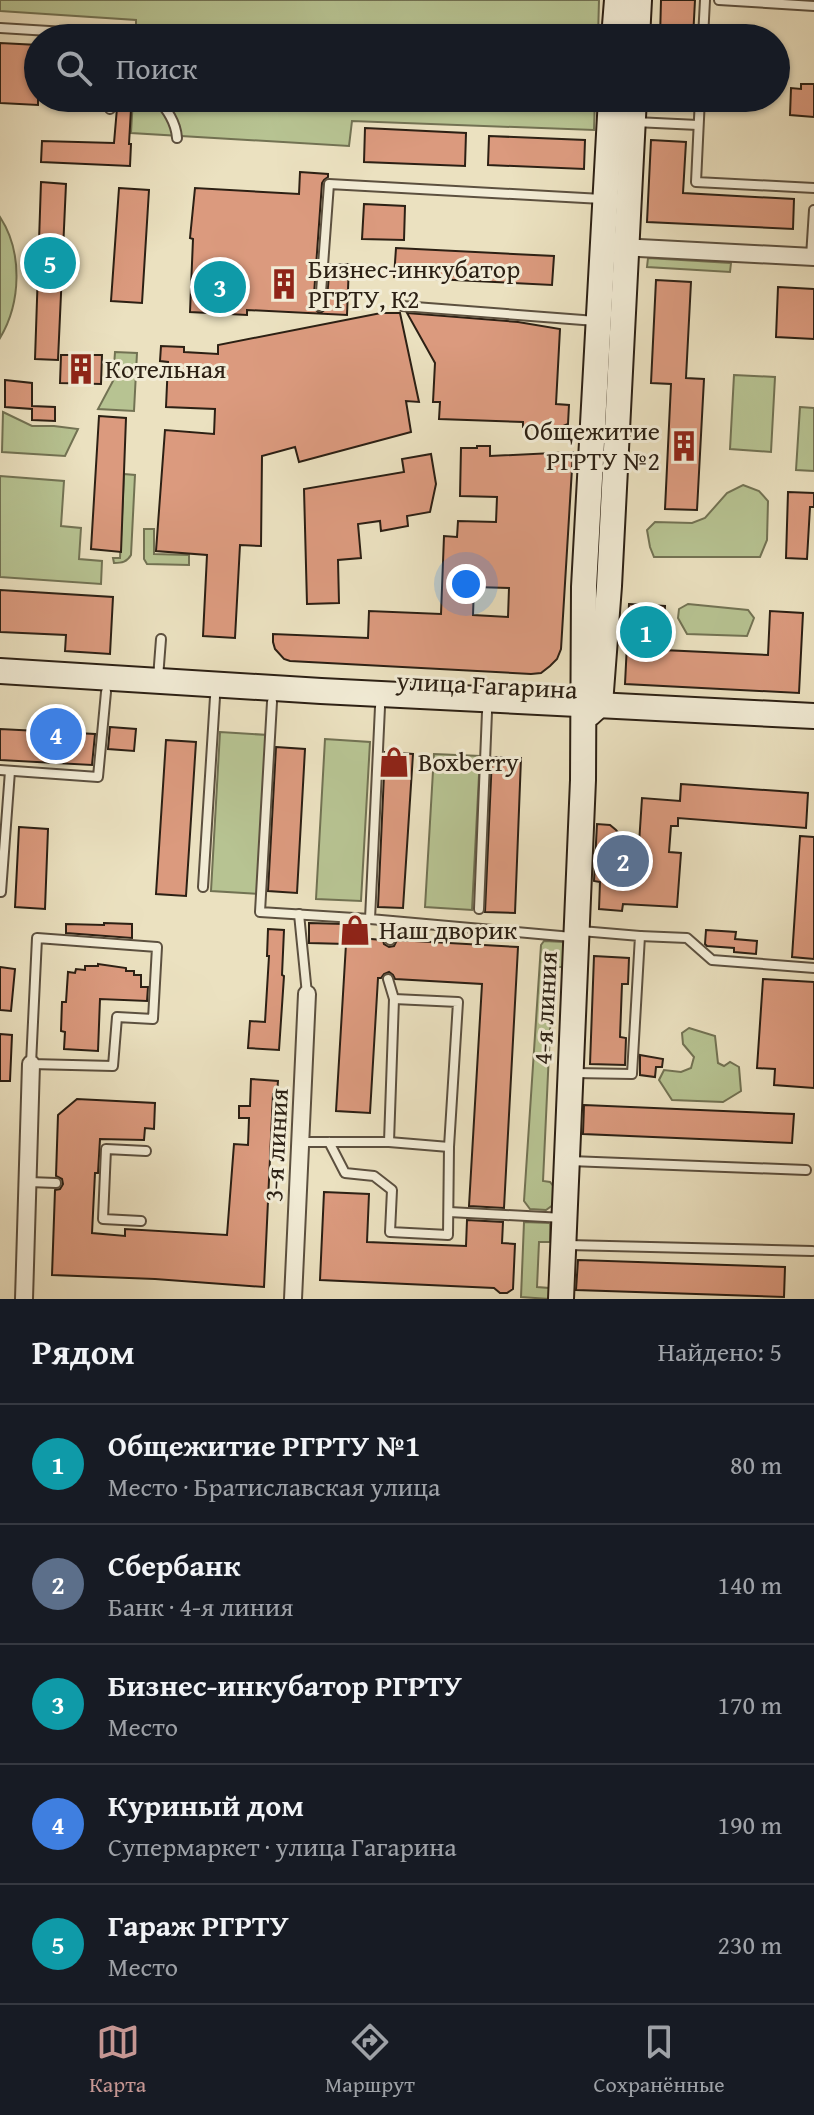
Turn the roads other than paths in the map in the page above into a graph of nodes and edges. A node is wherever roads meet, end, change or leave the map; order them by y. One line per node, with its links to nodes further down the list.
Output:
1 (617, 0): 7 (street)
2 (639, 0): 8 (street)
3 (705, 0): 9 (lane)
4 (719, 0): 5 (lane)
5 (772, 2): 6 (lane)
6 (814, 6)
7 (615, 24)
8 (638, 24)
9 (704, 24)
10 (0, 28): 11 (lane)
11 (24, 29)
12 (169, 112): 18 (lane)
13 (610, 112): 20 (street)
14 (633, 112): 22 (street)
15 (642, 112): 17 (lane)
16 (699, 112): 17 (lane)
17 (698, 125): 19 (lane)
18 (177, 138)
19 (814, 188)
20 (605, 199): 22 (street); 24 (lane)
21 (814, 210): 23 (lane)
22 (614, 247): 23 (street); 26 (street); 37 (street)
23 (813, 257)
24 (320, 306)
25 (402, 306): 26 (lane)
26 (599, 321): 28 (street)
27 (562, 433): 28 (lane)
28 (593, 434): 37 (street)
29 (161, 639): 32 (lane)
30 (0, 671): 32 (street, улица Гагарина)
31 (0, 686): 33 (street, улица Гагарина)
32 (158, 688): 33 (street, улица Гагарина); 34 (street, улица Гагарина); 37 (street, улица Гагарина)
33 (106, 692): 42 (lane)
34 (215, 697): 35 (street, улица Гагарина); 43 (lane)
35 (272, 702): 36 (street, улица Гагарина); 46 (lane)
36 (380, 707): 38 (street, улица Гагарина); 47 (lane)
37 (589, 709): 38 (street, улица Гагарина); 39 (street, улица Гагарина); 40 (street, улица Гагарина); 49 (street, 4-я линия)
38 (487, 712): 45 (lane)
39 (814, 716)
40 (814, 731)
41 (0, 770): 42 (lane)
42 (10, 771): 44 (lane)
43 (203, 887)
44 (0, 892)
45 (479, 909)
46 (299, 914): 47 (lane); 54 (lane)
47 (370, 919): 48 (lane)
48 (391, 921): 49 (lane); 51 (lane)
49 (576, 934): 50 (lane); 57 (street, 4-я линия)
50 (640, 936): 52 (lane); 57 (lane)
51 (390, 940)
52 (814, 968)
53 (388, 979): 55 (lane)
54 (307, 994): 58 (street, 3-я линия)
55 (394, 999): 60 (lane); 61 (lane)
56 (31, 1064): 56 (lane); 65 (street)
57 (571, 1073): 63 (street, 4-я линия)
58 (301, 1142): 59 (lane); 73 (street, 3-я линия)
59 (329, 1142): 60 (lane); 67 (lane)
60 (389, 1142): 61 (lane)
61 (449, 1147): 67 (lane)
62 (146, 1151): 69 (lane)
63 (566, 1161): 64 (lane); 68 (street, 4-я линия)
64 (806, 1170)
65 (29, 1182): 66 (lane); 72 (street)
66 (56, 1183)
67 (449, 1212): 68 (lane)
68 (564, 1218): 70 (street, 4-я линия)
69 (141, 1221)
70 (563, 1245): 71 (lane); 74 (street, 4-я линия)
71 (812, 1251)
72 (24, 1299)
73 (293, 1299)
74 (561, 1299)

